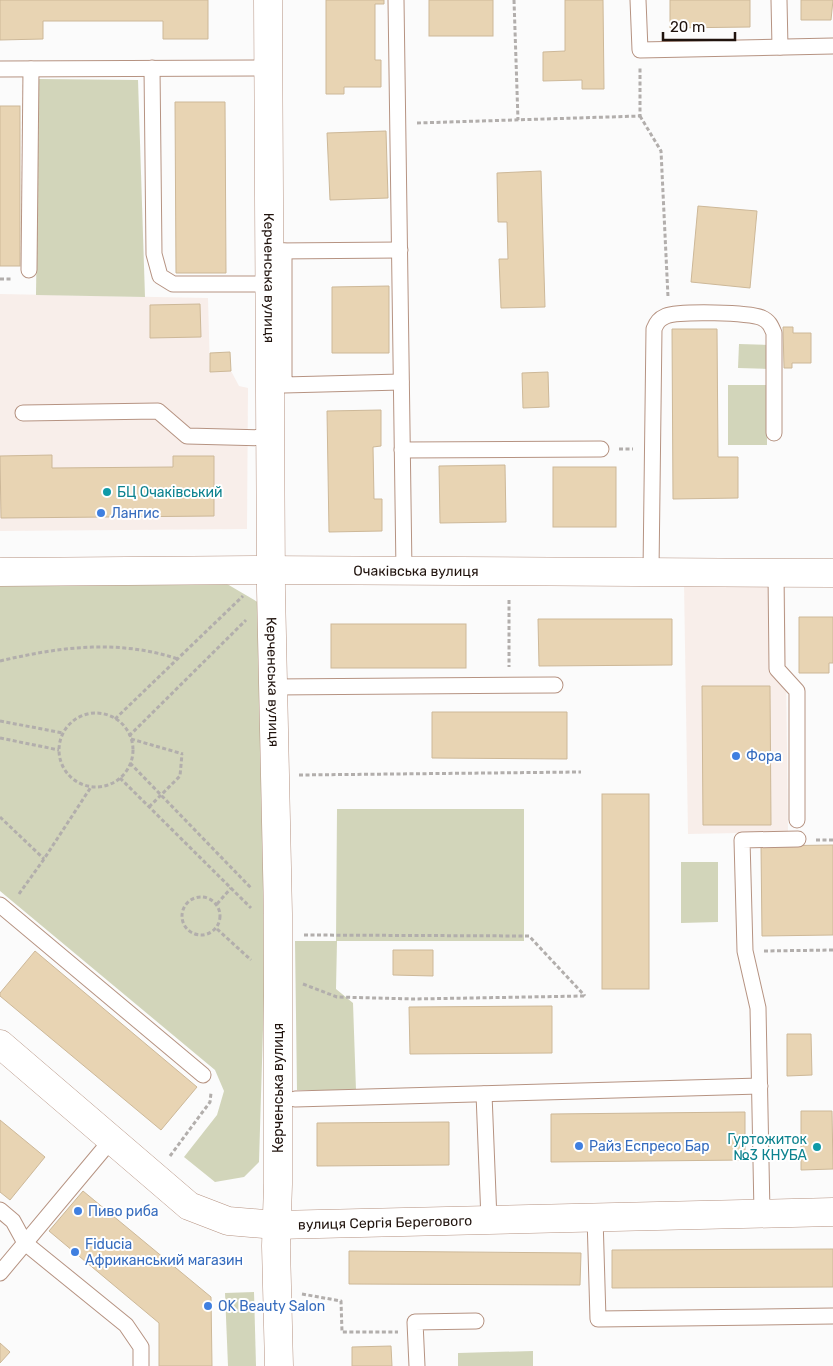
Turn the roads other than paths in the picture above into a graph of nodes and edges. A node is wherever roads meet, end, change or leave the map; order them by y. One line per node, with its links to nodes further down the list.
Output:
1 (268, 0): 8 (street, Керченська вулиця)
2 (396, 0): 11 (lane)
3 (638, 0): 6 (lane)
4 (779, 0): 6 (lane)
5 (833, 46): 6 (lane)
6 (780, 47)
7 (152, 68): 8 (lane); 10 (lane); 14 (lane)
8 (269, 68): 12 (street, Керченська вулиця)
9 (0, 69): 10 (lane)
10 (31, 69): 13 (lane)
11 (400, 250): 12 (lane); 15 (lane)
12 (277, 251): 14 (street, Керченська вулиця); 15 (lane)
13 (30, 270)
14 (270, 284): 18 (street, Керченська вулиця)
15 (402, 382): 20 (lane)
16 (23, 413): 18 (lane)
17 (774, 432): 23 (lane)
18 (271, 438): 21 (street, Керченська вулиця)
19 (601, 449): 20 (lane)
20 (402, 450): 22 (lane)
21 (271, 570): 22 (street, Очаківська вулиця); 24 (street, Очаківська вулиця); 28 (street, Керченська вулиця)
22 (404, 571): 23 (street, Очаківська вулиця)
23 (651, 571): 25 (street, Очаківська вулиця)
24 (0, 572)
25 (776, 573): 26 (street, Очаківська вулиця); 29 (lane)
26 (833, 573)
27 (555, 685): 28 (lane)
28 (273, 687): 43 (street, Керченська вулиця)
29 (797, 820)
30 (798, 839): 34 (lane)
31 (2, 912): 33 (lane)
32 (0, 1044): 37 (street, вулиця Сергія Берегового)
33 (203, 1075)
34 (760, 1086): 35 (lane); 40 (lane)
35 (484, 1094): 36 (lane); 42 (lane)
36 (295, 1099)
37 (112, 1139): 43 (street, вулиця Сергія Берегового); 44 (lane)
38 (0, 1210): 44 (lane)
39 (833, 1212): 40 (street, вулиця Сергія Берегового)
40 (762, 1213): 41 (street, вулиця Сергія Берегового)
41 (595, 1217): 42 (street, вулиця Сергія Берегового); 46 (lane)
42 (489, 1220): 43 (street, вулиця Сергія Берегового)
43 (276, 1225): 49 (street, Керченська вулиця)
44 (25, 1243): 45 (lane); 48 (lane)
45 (0, 1273)
46 (833, 1316)
47 (476, 1321): 50 (lane)
48 (141, 1366)
49 (278, 1366)
50 (417, 1366)

